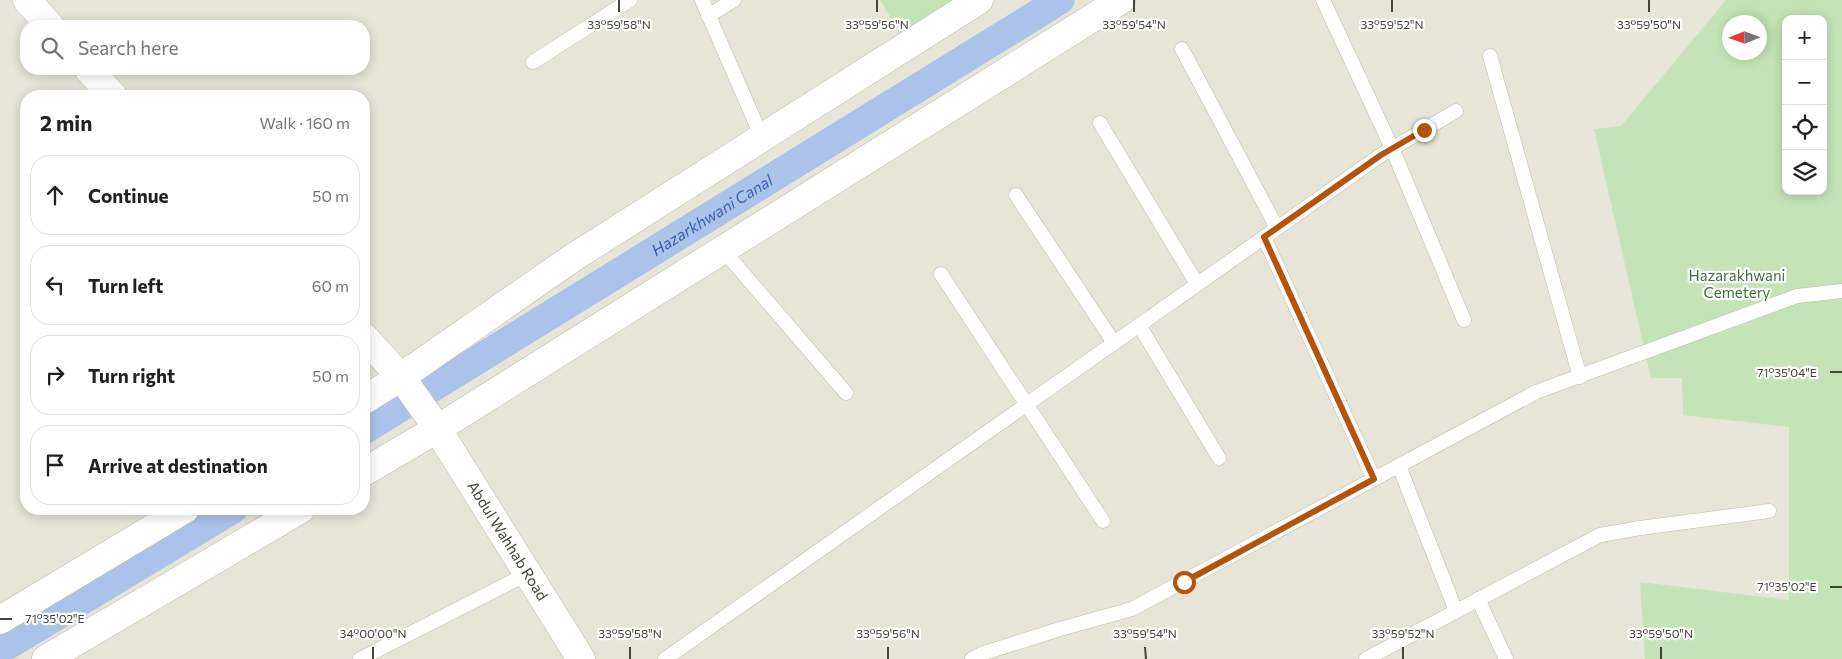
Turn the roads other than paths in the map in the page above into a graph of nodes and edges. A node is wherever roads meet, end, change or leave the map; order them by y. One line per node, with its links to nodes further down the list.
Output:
1 (26, 0): 9 (street)
2 (630, 0): 12 (lane)
3 (702, 0): 8 (lane)
4 (734, 0): 8 (lane)
5 (980, 0): 17 (street)
6 (1121, 0): 22 (street)
7 (1323, 0): 18 (lane)
8 (708, 16): 17 (lane)
9 (44, 20)
10 (1182, 49): 20 (lane)
11 (1490, 56): 31 (lane)
12 (533, 62)
13 (94, 75): 14 (street)
14 (107, 90)
15 (1456, 112): 18 (lane)
16 (1100, 124): 24 (lane)
17 (762, 138): 30 (street)
18 (1392, 148): 20 (lane); 26 (lane)
19 (1016, 195): 29 (lane)
20 (1277, 228): 21 (lane)
21 (1264, 237): 24 (lane); 39 (lane)
22 (723, 250): 32 (lane); 35 (street)
23 (941, 274): 34 (lane)
24 (1197, 284): 27 (lane)
25 (1842, 291): 31 (lane)
26 (1464, 320)
27 (1140, 325): 29 (lane); 36 (lane)
28 (370, 343): 30 (street, Abdul Wahhab Road)
29 (1114, 343): 34 (lane)
30 (401, 377): 33 (street); 35 (street, Abdul Wahhab Road)
31 (1580, 377): 37 (lane)
32 (846, 393)
33 (370, 396)
34 (1026, 405): 43 (lane); 51 (lane)
35 (435, 426): 38 (street); 44 (street, Abdul Wahhab Road)
36 (1219, 458)
37 (1399, 466): 39 (lane); 46 (lane)
38 (370, 468)
39 (1374, 479): 52 (lane)
40 (1769, 511): 45 (lane)
41 (175, 515): 47 (street)
42 (291, 515): 48 (street)
43 (1103, 521)
44 (527, 574): 49 (lane); 50 (street, Abdul Wahhab Road)
45 (1478, 599): 46 (lane); 54 (lane)
46 (1456, 611): 53 (lane)
47 (0, 620)
48 (46, 659)
49 (360, 659)
50 (581, 659)
51 (665, 659)
52 (972, 659)
53 (1366, 659)
54 (1506, 659)

